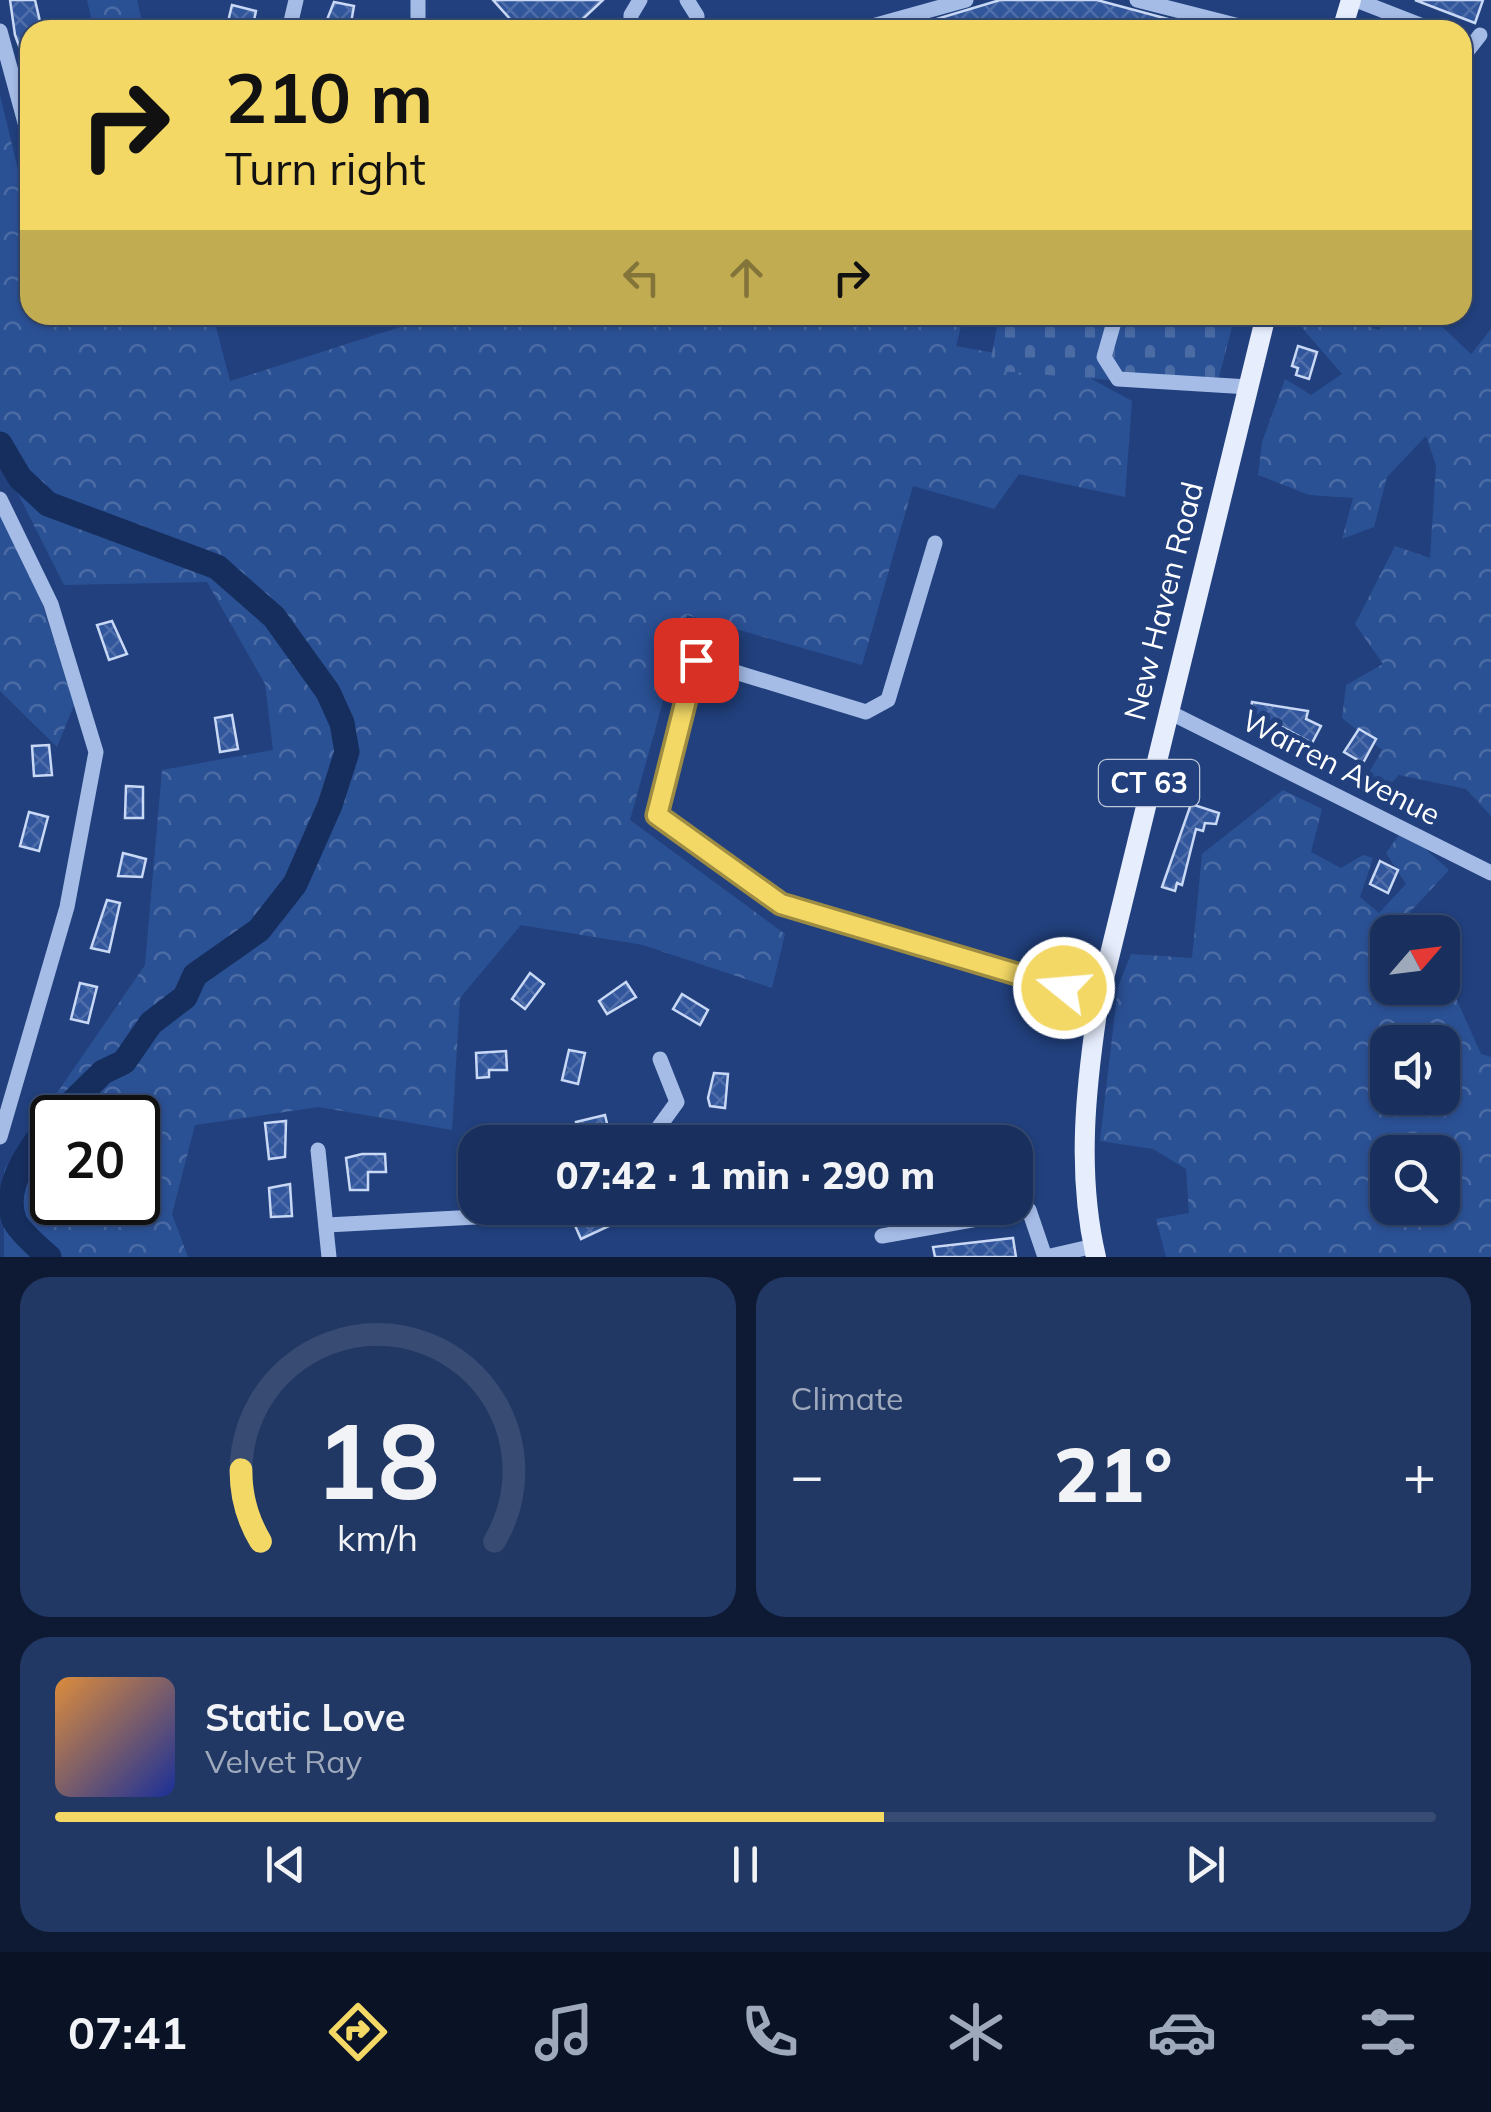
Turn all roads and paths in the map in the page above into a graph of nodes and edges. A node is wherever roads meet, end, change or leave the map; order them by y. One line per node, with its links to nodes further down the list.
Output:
1 (966, 0): 5 (street)
2 (1137, 0): 4 (street)
3 (1353, 0): 7 (street)
4 (1191, 6): 6 (street)
5 (894, 20)
6 (1228, 20)
7 (1406, 20)
8 (0, 31): 11 (street)
9 (1480, 35): 10 (street)
10 (1472, 45)
11 (20, 105)
12 (1113, 325): 14 (street)
13 (1263, 325): 14 (main road, New Haven Road / CT 63)
14 (1248, 386): 17 (main road, New Haven Road / CT 63)
15 (0, 499): 22 (street)
16 (936, 543): 19 (street)
17 (1166, 711): 18 (street, Warren Avenue); 19 (main road, New Haven Road / CT 63)
18 (1491, 873)
19 (1099, 999): 27 (main road, New Haven Road / CT 63)
20 (660, 1060): 21 (street)
21 (661, 1125)
22 (0, 1136)
23 (318, 1150): 25 (street)
24 (458, 1218): 25 (street)
25 (327, 1225): 28 (street)
26 (882, 1236): 29 (street)
27 (1095, 1252): 29 (street)
28 (329, 1257)
29 (1046, 1257)

